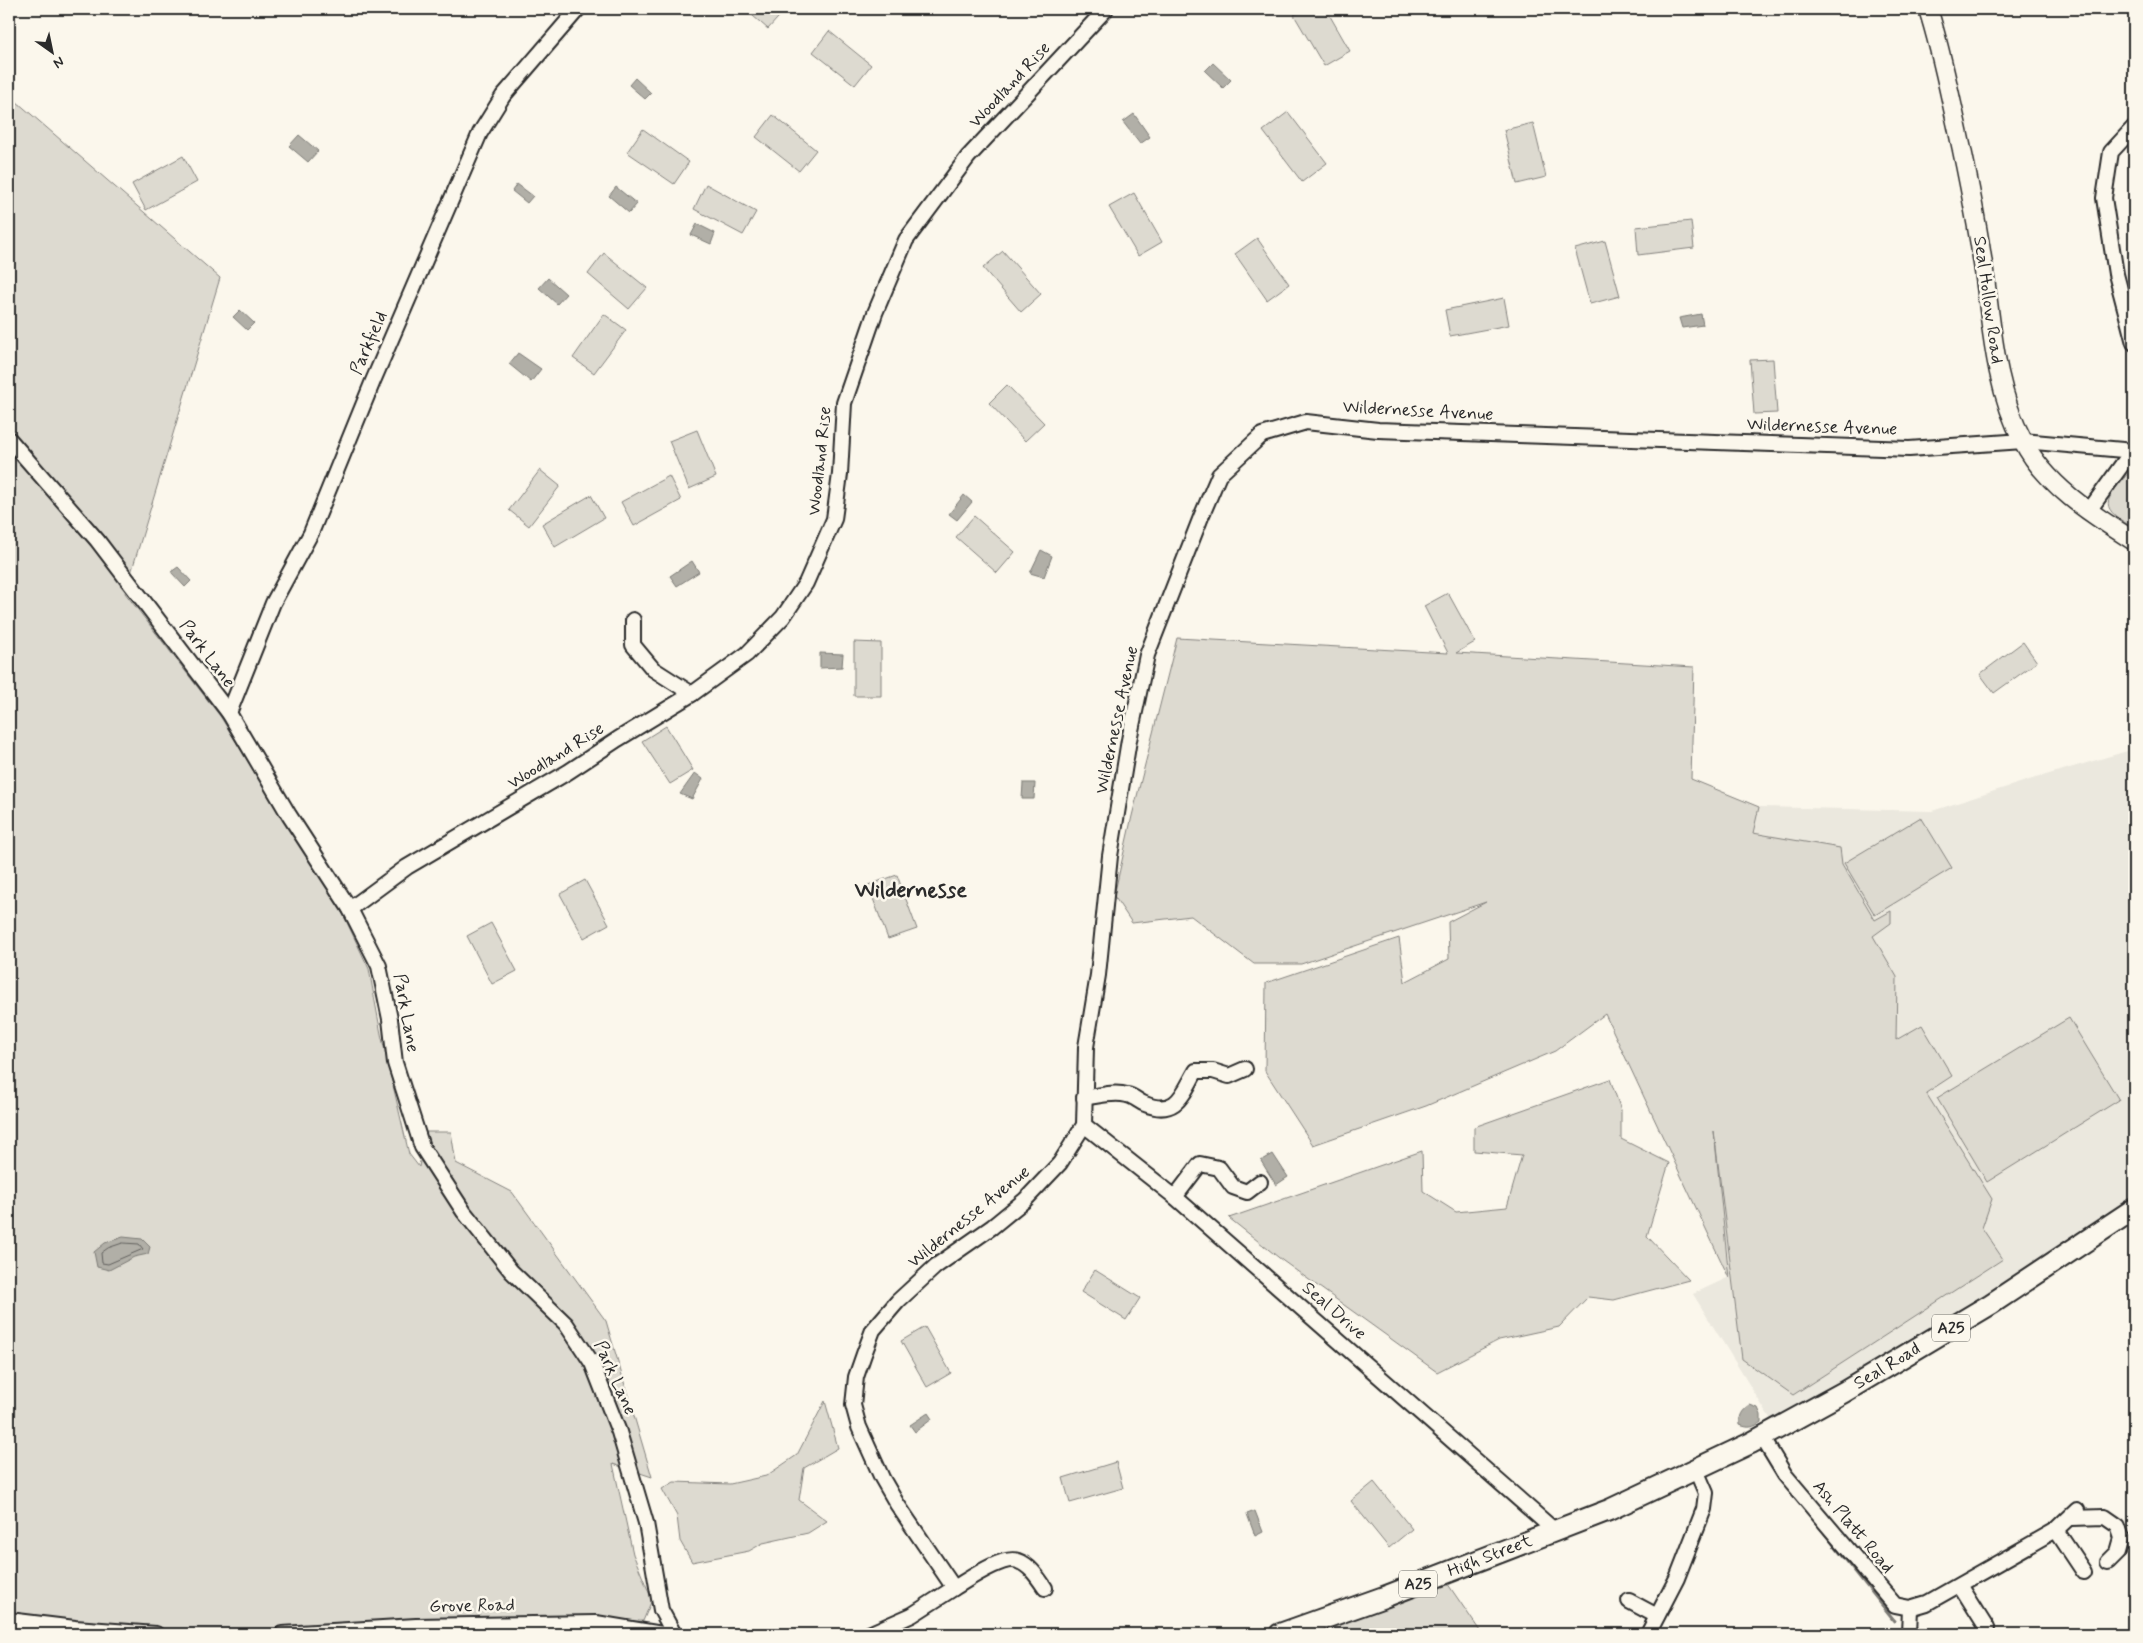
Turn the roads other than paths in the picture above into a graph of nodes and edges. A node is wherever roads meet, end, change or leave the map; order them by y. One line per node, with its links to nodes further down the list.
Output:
1 (578, 9): 13 (street, Parkfield)
2 (1106, 9): 12 (street, Woodland Rise)
3 (1928, 9): 7 (main road, Seal Hollow Road)
4 (2134, 127): 5 (street)
5 (2134, 342)
6 (9, 439): 13 (street, Park Lane)
7 (2023, 441): 8 (street, Wildernesse Avenue); 9 (main road, Seal Hollow Road); 16 (street, Wildernesse Avenue)
8 (2133, 451): 9 (street)
9 (2088, 512): 10 (main road, Seal Hollow Road)
10 (2134, 541)
11 (633, 620): 12 (street)
12 (692, 694): 14 (street, Woodland Rise)
13 (229, 713): 14 (street, Park Lane)
14 (350, 909): 32 (street, Park Lane)
15 (1245, 1069): 16 (street)
16 (1084, 1098): 17 (street, Wildernesse Avenue)
17 (1084, 1125): 19 (street, Seal Drive); 28 (street, Wildernesse Avenue)
18 (1260, 1182): 19 (street)
19 (1175, 1196): 23 (street, Seal Drive)
20 (2134, 1209): 21 (highway, Seal Road / A25)
21 (1762, 1437): 22 (highway, High Street / A25); 31 (street, Ash Platt Road)
22 (1696, 1470): 23 (highway, High Street / A25); 33 (street)
23 (1554, 1530): 42 (highway, High Street / A25)
24 (2056, 1530): 25 (street); 26 (street); 27 (street)
25 (2108, 1562)
26 (2084, 1572)
27 (1960, 1585): 31 (street); 35 (street)
28 (954, 1588): 29 (street); 41 (street)
29 (1045, 1588)
30 (1629, 1601): 33 (street)
31 (1910, 1608): 44 (street)
32 (660, 1610): 36 (street); 40 (street, Park Lane)
33 (1657, 1616): 43 (street)
34 (9, 1620): 37 (street)
35 (1987, 1628)
36 (641, 1629): 38 (street, Grove Road); 39 (street, Grove Road)
37 (156, 1634)
38 (282, 1634)
39 (662, 1634)
40 (674, 1634)
41 (870, 1634)
42 (1280, 1634)
43 (1648, 1634)
44 (1909, 1634)

